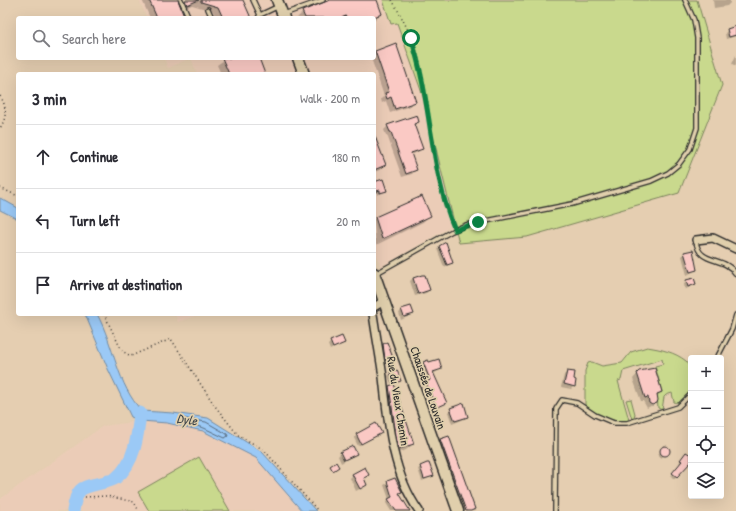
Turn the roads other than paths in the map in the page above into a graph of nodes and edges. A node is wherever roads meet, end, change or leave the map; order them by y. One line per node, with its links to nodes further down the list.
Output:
1 (181, 0): 7 (lane)
2 (253, 0): 9 (lane)
3 (323, 0): 6 (lane)
4 (685, 0): 14 (lane)
5 (208, 9): 8 (lane)
6 (281, 10): 9 (lane)
7 (188, 16)
8 (211, 16)
9 (259, 16)
10 (299, 60): 11 (main road)
11 (303, 72)
12 (696, 240): 13 (street); 15 (lane)
13 (736, 249)
14 (376, 273)
15 (736, 274)
16 (376, 279): 17 (main road, Chaussée de Louvain)
17 (384, 301): 18 (street); 24 (main road, Chaussée de Louvain)
18 (376, 306)
19 (736, 315): 21 (lane)
20 (373, 316): 23 (street, Rue du Vieux Chemin)
21 (719, 355)
22 (688, 397): 25 (lane)
23 (419, 511)
24 (458, 511)
25 (555, 511)

